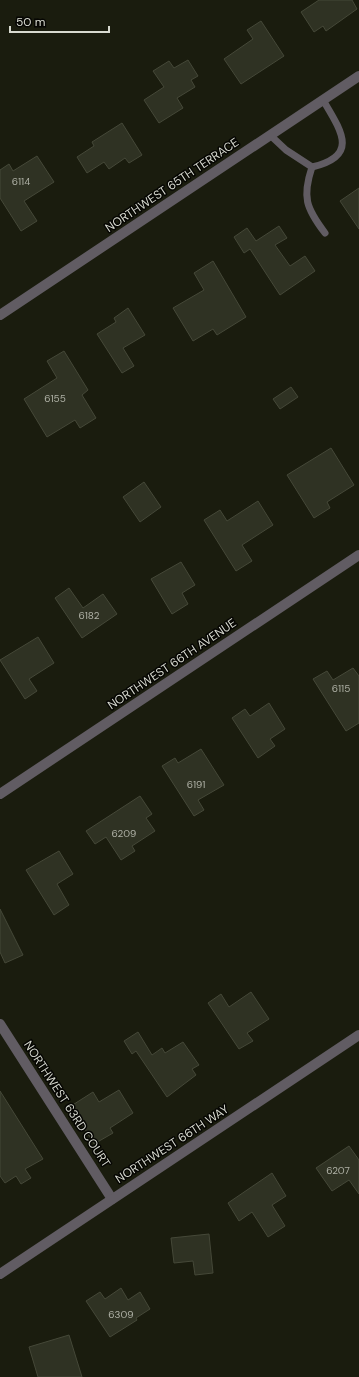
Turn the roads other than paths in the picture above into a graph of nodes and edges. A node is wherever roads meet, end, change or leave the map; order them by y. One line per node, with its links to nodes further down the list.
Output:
1 (359, 76): 2 (street, NORTHWEST 65TH TERRACE)
2 (322, 100): 3 (street, NORTHWEST 65TH TERRACE); 4 (lane)
3 (270, 135): 4 (lane); 6 (street, NORTHWEST 65TH TERRACE)
4 (312, 167): 5 (lane)
5 (325, 233)
6 (0, 315)
7 (359, 555): 8 (street, NORTHWEST 66TH AVENUE)
8 (0, 794)
9 (0, 1024): 11 (street, NORTHWEST 63RD COURT)
10 (359, 1035): 11 (street, NORTHWEST 66TH WAY)
11 (112, 1199): 12 (street, NORTHWEST 66TH WAY)
12 (0, 1274)

